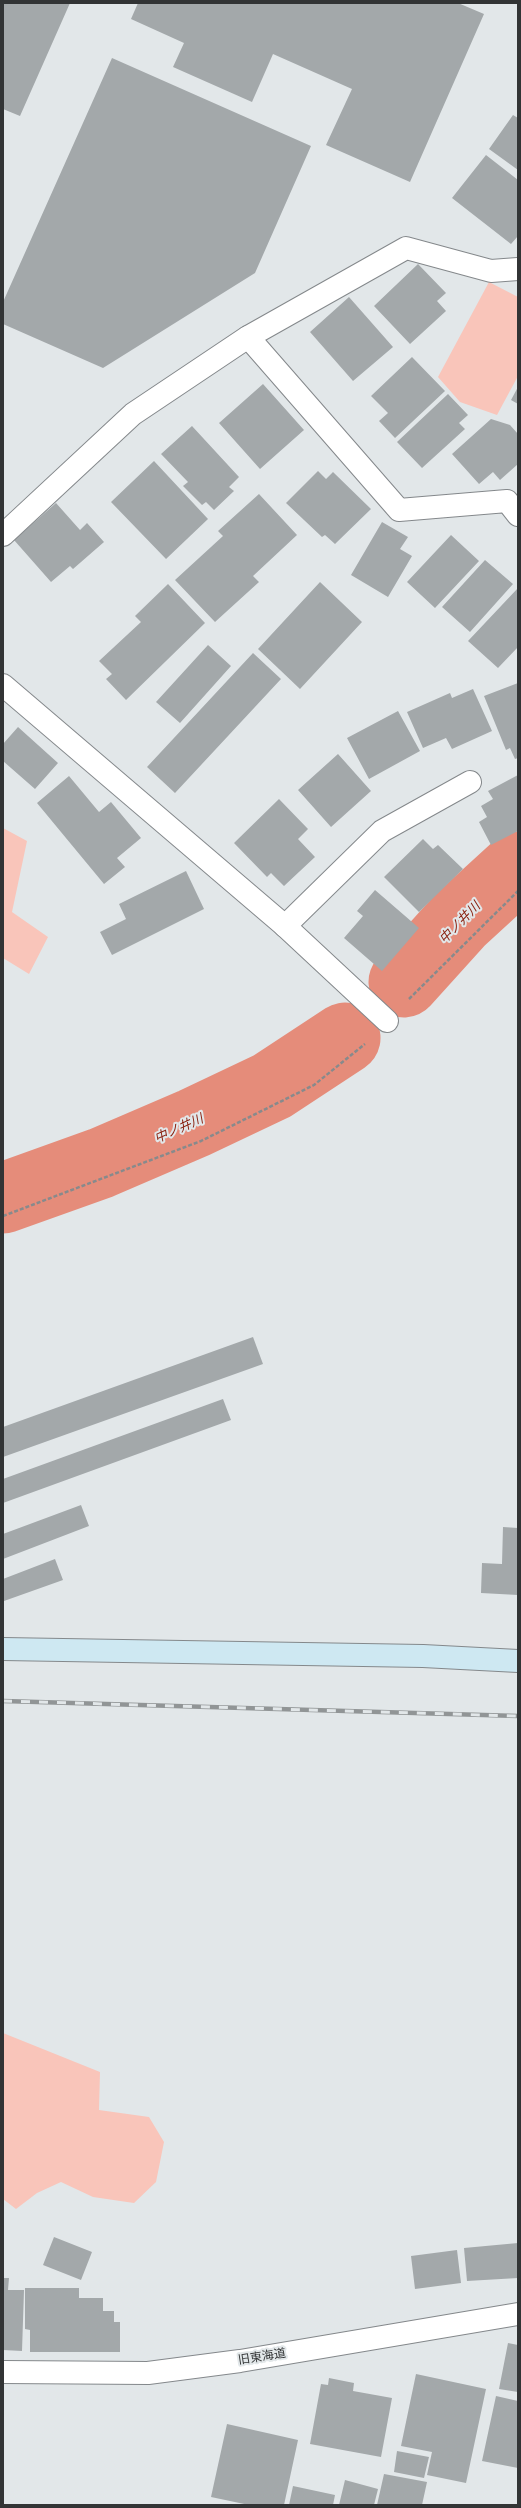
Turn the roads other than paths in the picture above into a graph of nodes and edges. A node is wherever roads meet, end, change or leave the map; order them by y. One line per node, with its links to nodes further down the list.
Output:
1 (518, 269): 2 (street)
2 (248, 337): 3 (street); 4 (street)
3 (518, 515)
4 (3, 535)
5 (3, 685): 7 (street)
6 (470, 782): 7 (street)
7 (285, 926): 8 (street)
8 (387, 1021)
9 (3, 1649): 10 (street)
10 (518, 1661)
11 (518, 2314): 12 (street, 旧東海道)
12 (3, 2372)

